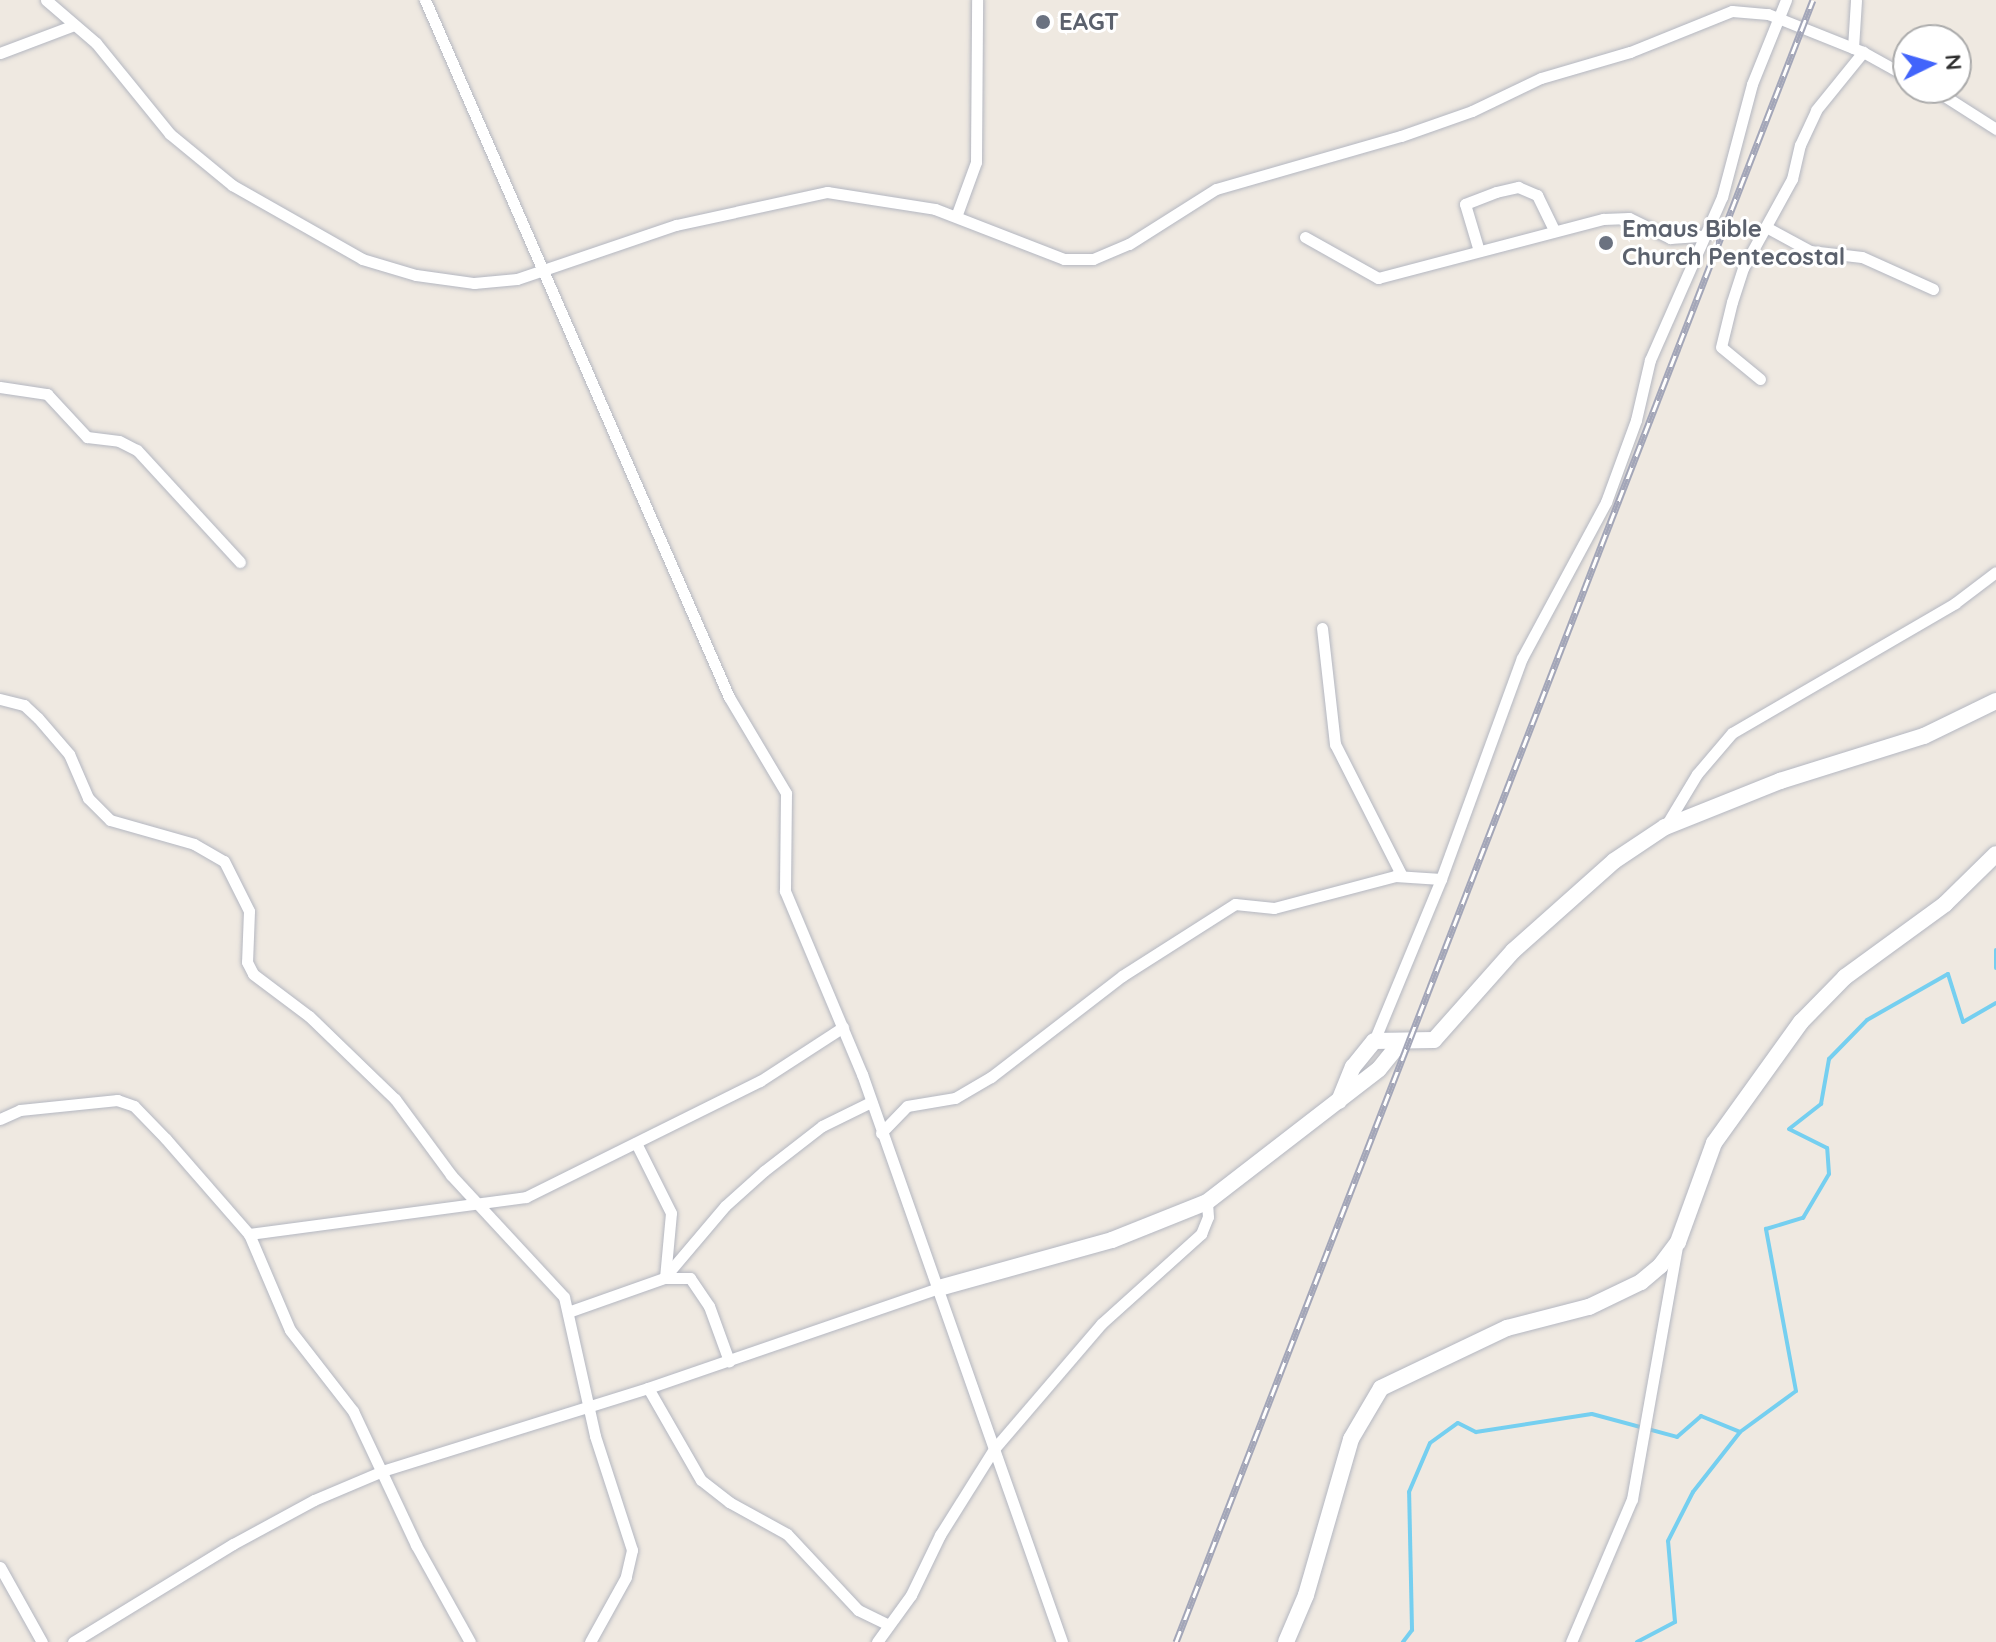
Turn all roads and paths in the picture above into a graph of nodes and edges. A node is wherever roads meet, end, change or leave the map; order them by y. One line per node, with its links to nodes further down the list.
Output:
1 (46, 0): 9 (street)
2 (425, 0): 21 (street)
3 (977, 0): 15 (street)
4 (1736, 0): 7 (street)
5 (1786, 0): 8 (street)
6 (1856, 0): 10 (street)
7 (1747, 10): 8 (street); 15 (street)
8 (1779, 19): 10 (street); 18 (street)
9 (74, 25): 11 (street); 21 (street)
10 (1858, 50): 12 (street); 16 (street)
11 (0, 53)
12 (1892, 68)
13 (1957, 104): 14 (street)
14 (1996, 129)
15 (957, 214): 21 (street)
16 (1766, 227): 22 (street); 23 (street)
17 (1554, 230): 18 (street); 20 (street); 20 (street)
18 (1702, 236): 33 (street)
19 (1305, 237): 20 (street)
20 (1479, 251)
21 (543, 269): 34 (street)
22 (1933, 289)
23 (1760, 379)
24 (0, 387): 25 (street)
25 (240, 562)
26 (1996, 572): 30 (street)
27 (1322, 628): 32 (street)
28 (0, 699): 43 (street)
29 (1996, 701): 30 (street)
30 (1665, 827): 36 (street)
31 (1996, 854): 45 (street)
32 (1402, 876): 33 (street); 40 (street)
33 (1441, 879): 35 (street)
34 (843, 1027): 38 (street); 41 (street)
35 (1374, 1041): 36 (street); 37 (street)
36 (1402, 1041): 37 (street)
37 (1339, 1101): 42 (street)
38 (871, 1102): 40 (street); 46 (street)
39 (0, 1119): 44 (street)
40 (881, 1133): 47 (street)
41 (636, 1143): 43 (street); 46 (street)
42 (1207, 1202): 47 (street); 52 (street)
43 (481, 1205): 44 (street); 48 (street)
44 (249, 1234): 53 (street)
45 (1678, 1242): 62 (street); 63 (street)
46 (664, 1278): 48 (street); 49 (street)
47 (939, 1288): 49 (street); 52 (street)
48 (568, 1312): 51 (street)
49 (729, 1361): 50 (street)
50 (648, 1388): 51 (street); 55 (street)
51 (588, 1406): 53 (street); 59 (street)
52 (994, 1449): 55 (street); 61 (street)
53 (385, 1470): 57 (street); 58 (street)
54 (0, 1567): 56 (street)
55 (889, 1625): 60 (street)
56 (42, 1642)
57 (73, 1642)
58 (470, 1642)
59 (590, 1642)
60 (877, 1642)
61 (1062, 1642)
62 (1286, 1642)
63 (1571, 1642)

